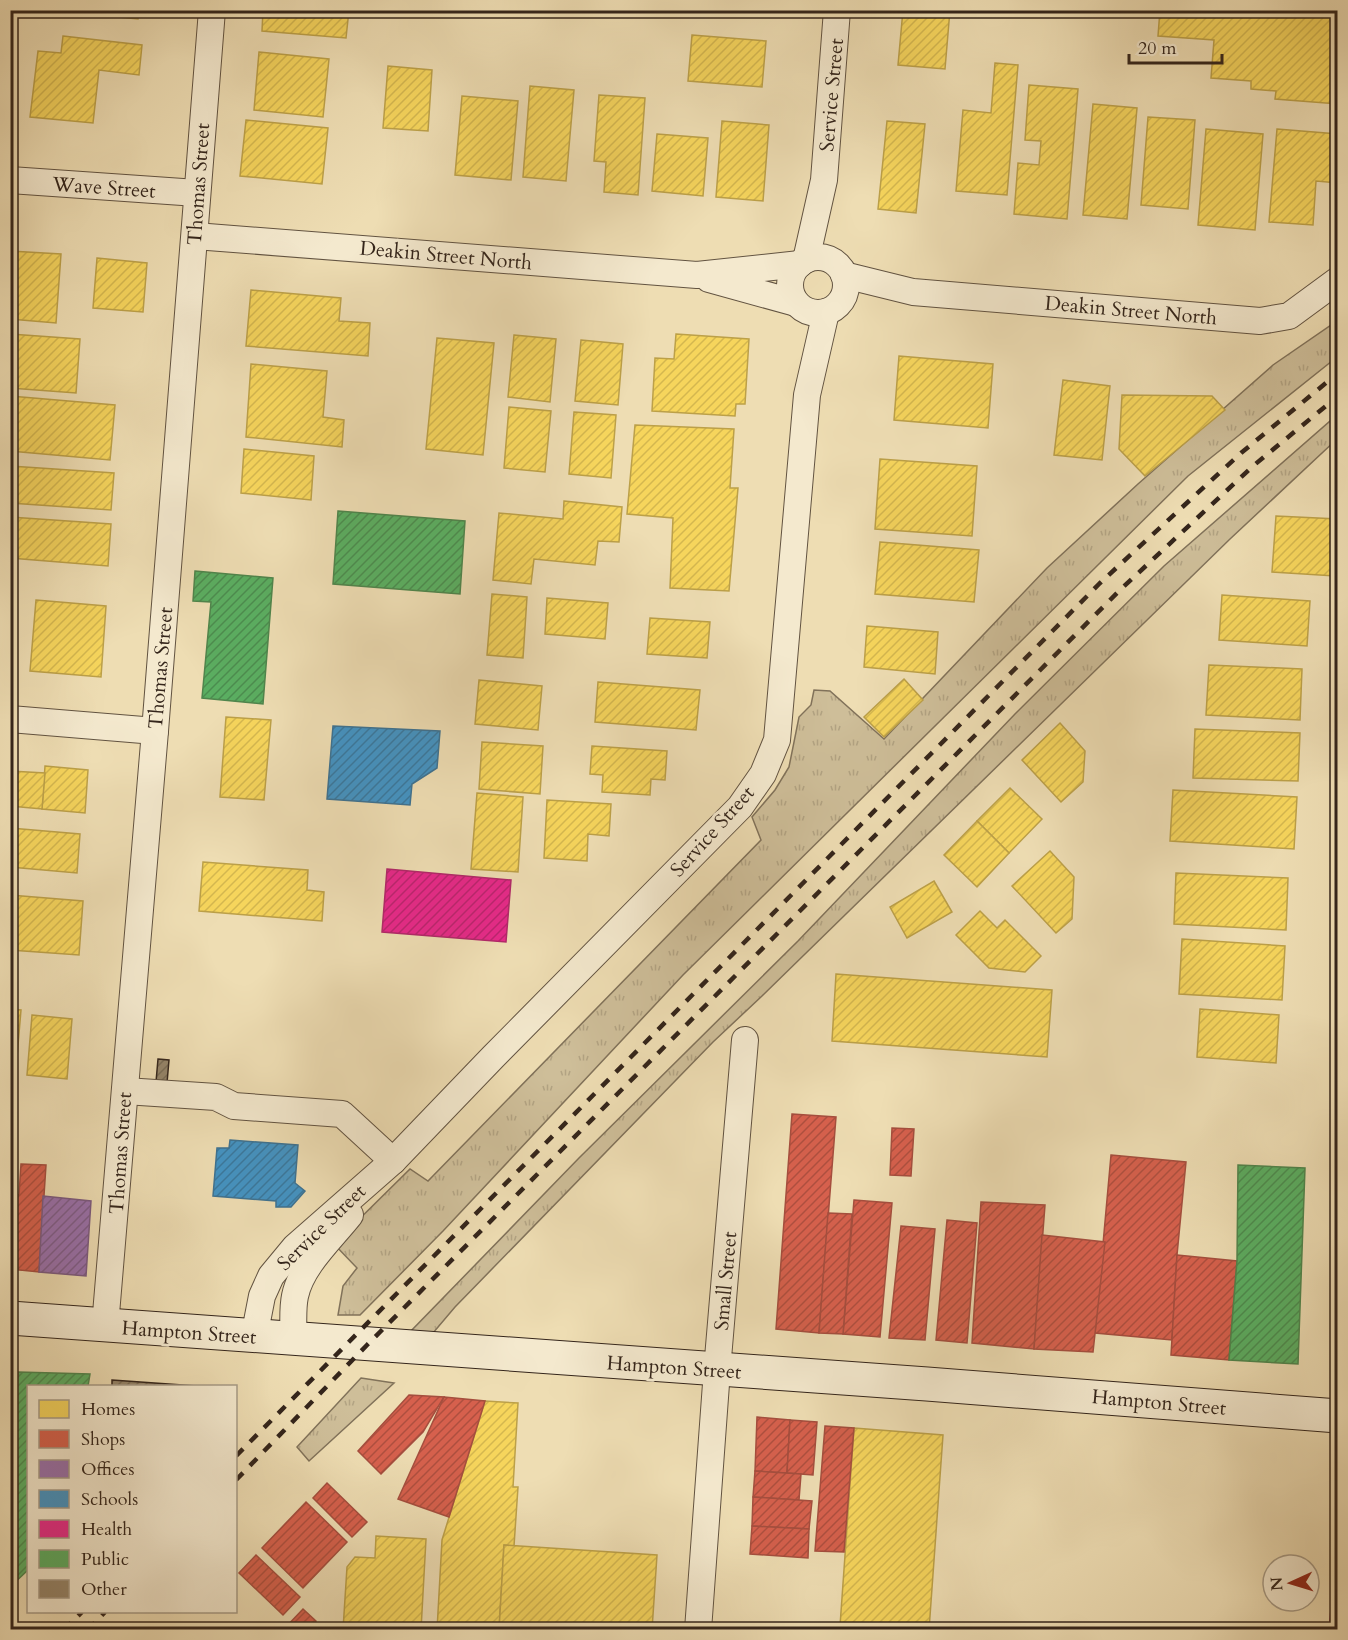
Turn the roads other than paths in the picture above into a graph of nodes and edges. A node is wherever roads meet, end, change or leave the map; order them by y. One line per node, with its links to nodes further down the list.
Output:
1 (212, 10): 4 (street, Thomas Street)
2 (837, 10): 8 (street, Service Street)
3 (10, 180): 4 (street, Wave Street)
4 (197, 193): 5 (street, Thomas Street)
5 (195, 236): 6 (street, Deakin Street North); 10 (street, Thomas Street)
6 (697, 275): 8 (street, Deakin Street North); 8 (street, Deakin Street North)
7 (1338, 280): 8 (street, Deakin Street North)
8 (818, 285): 13 (street, Service Street)
9 (10, 719): 10 (street)
10 (155, 730): 12 (street, Thomas Street)
11 (745, 1040): 18 (street, Small Street)
12 (125, 1091): 13 (street); 15 (street, Thomas Street)
13 (393, 1161): 16 (street, Service Street); 17 (street, Service Street)
14 (10, 1318): 15 (main road, Hampton Street)
15 (105, 1326): 16 (main road, Hampton Street)
16 (254, 1337): 17 (main road, Hampton Street)
17 (293, 1339): 18 (main road, Hampton Street)
18 (717, 1370): 19 (main road, Hampton Street); 20 (street, Small Street)
19 (1338, 1416)
20 (698, 1629)

